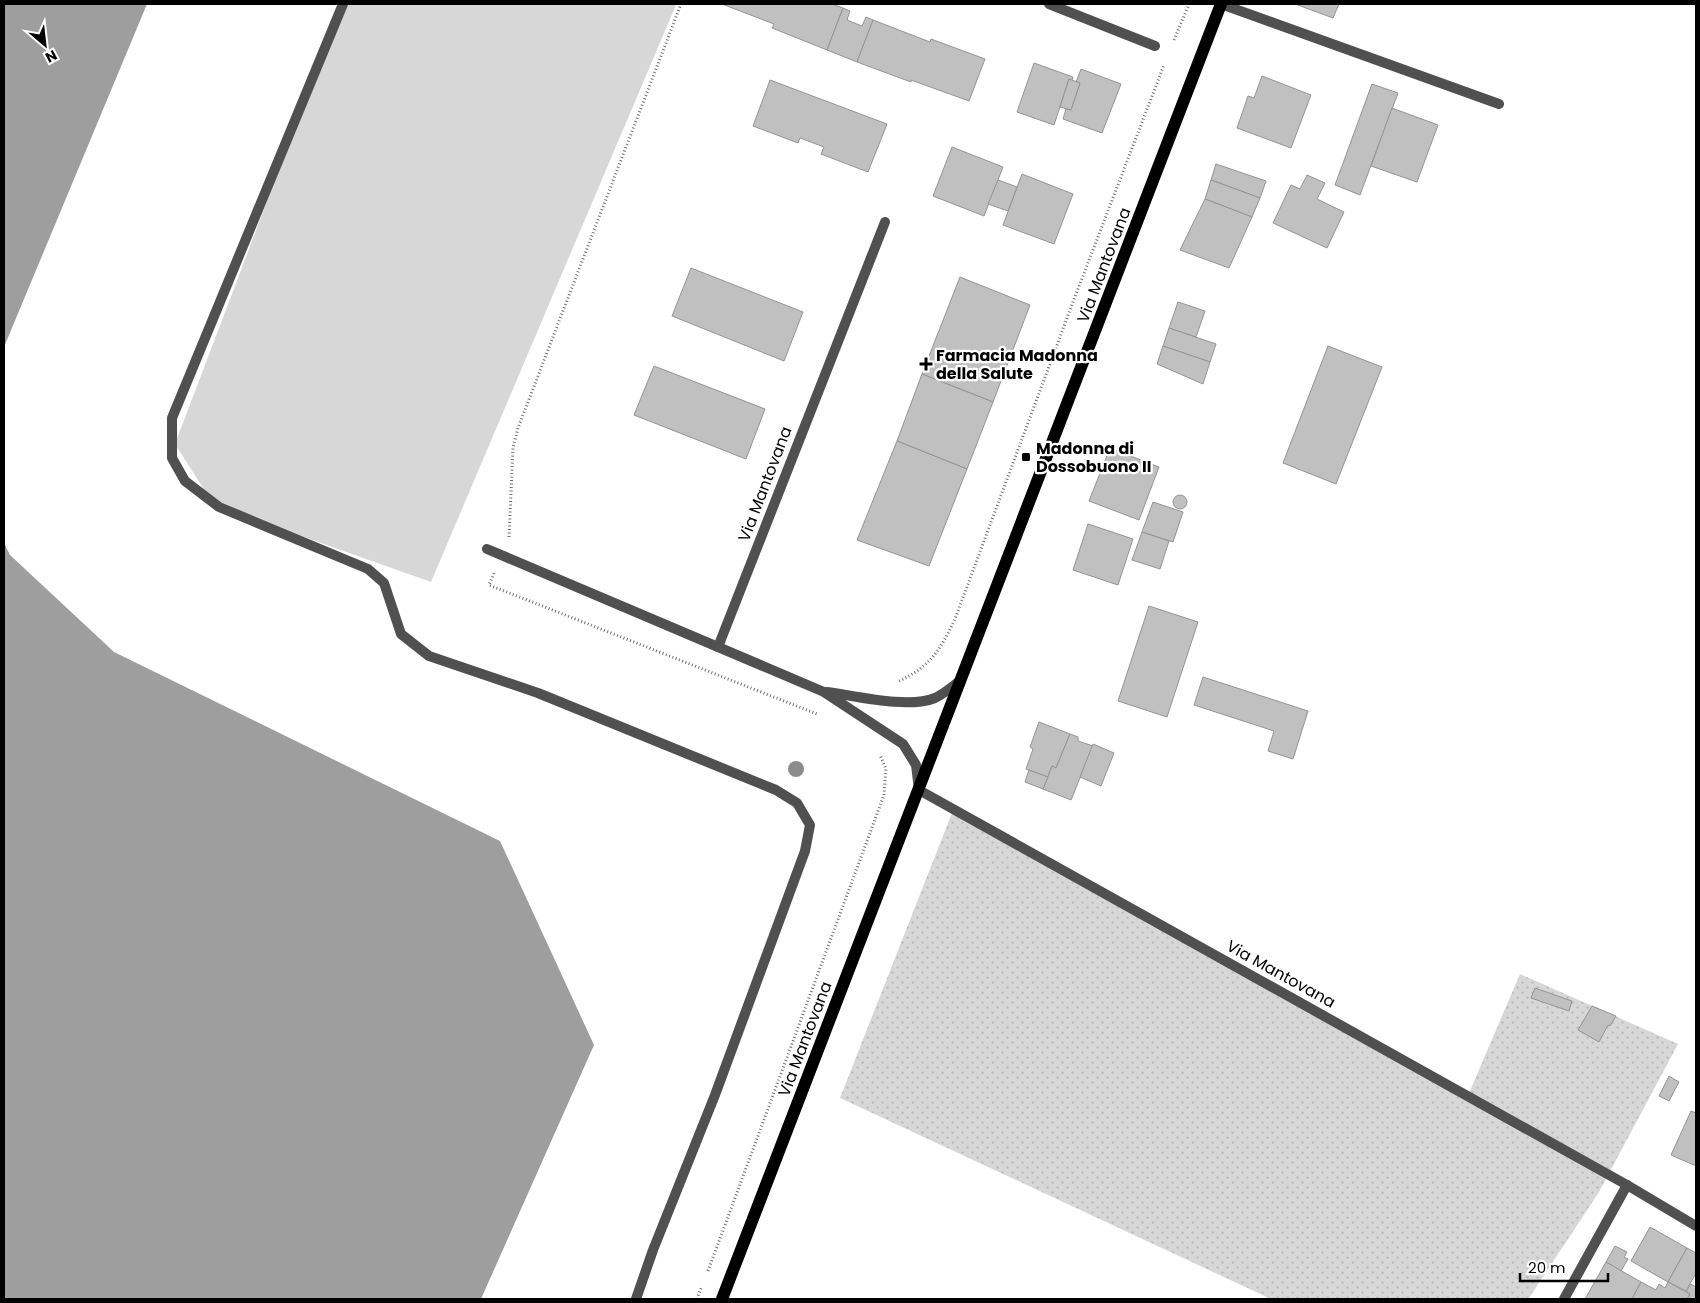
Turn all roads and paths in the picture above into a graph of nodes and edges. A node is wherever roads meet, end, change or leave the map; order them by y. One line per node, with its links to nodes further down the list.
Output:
1 (343, 4): 23 (street)
2 (681, 4): 11 (path)
3 (1049, 4): 7 (street)
4 (1189, 4): 6 (path)
5 (1221, 4): 9 (street); 14 (main road, Via Mantovana)
6 (1172, 44)
7 (1156, 46)
8 (1166, 61): 15 (path)
9 (1499, 104)
10 (885, 222): 13 (street, Via Mantovana)
11 (512, 469)
12 (487, 549): 13 (street, Via Mantovana)
13 (718, 647): 16 (street, Via Mantovana)
14 (962, 679): 16 (street, Via Mantovana); 18 (main road, Via Mantovana)
15 (892, 683)
16 (824, 692): 18 (street, Via Mantovana)
17 (886, 769): 21 (path)
18 (919, 790): 19 (street, Via Mantovana); 25 (main road, Via Mantovana)
19 (1627, 1185): 20 (street, Via Mantovana); 26 (street)
20 (1696, 1226)
21 (705, 1278)
22 (702, 1285): 24 (path)
23 (636, 1299)
24 (696, 1299)
25 (722, 1299)
26 (1564, 1299)

